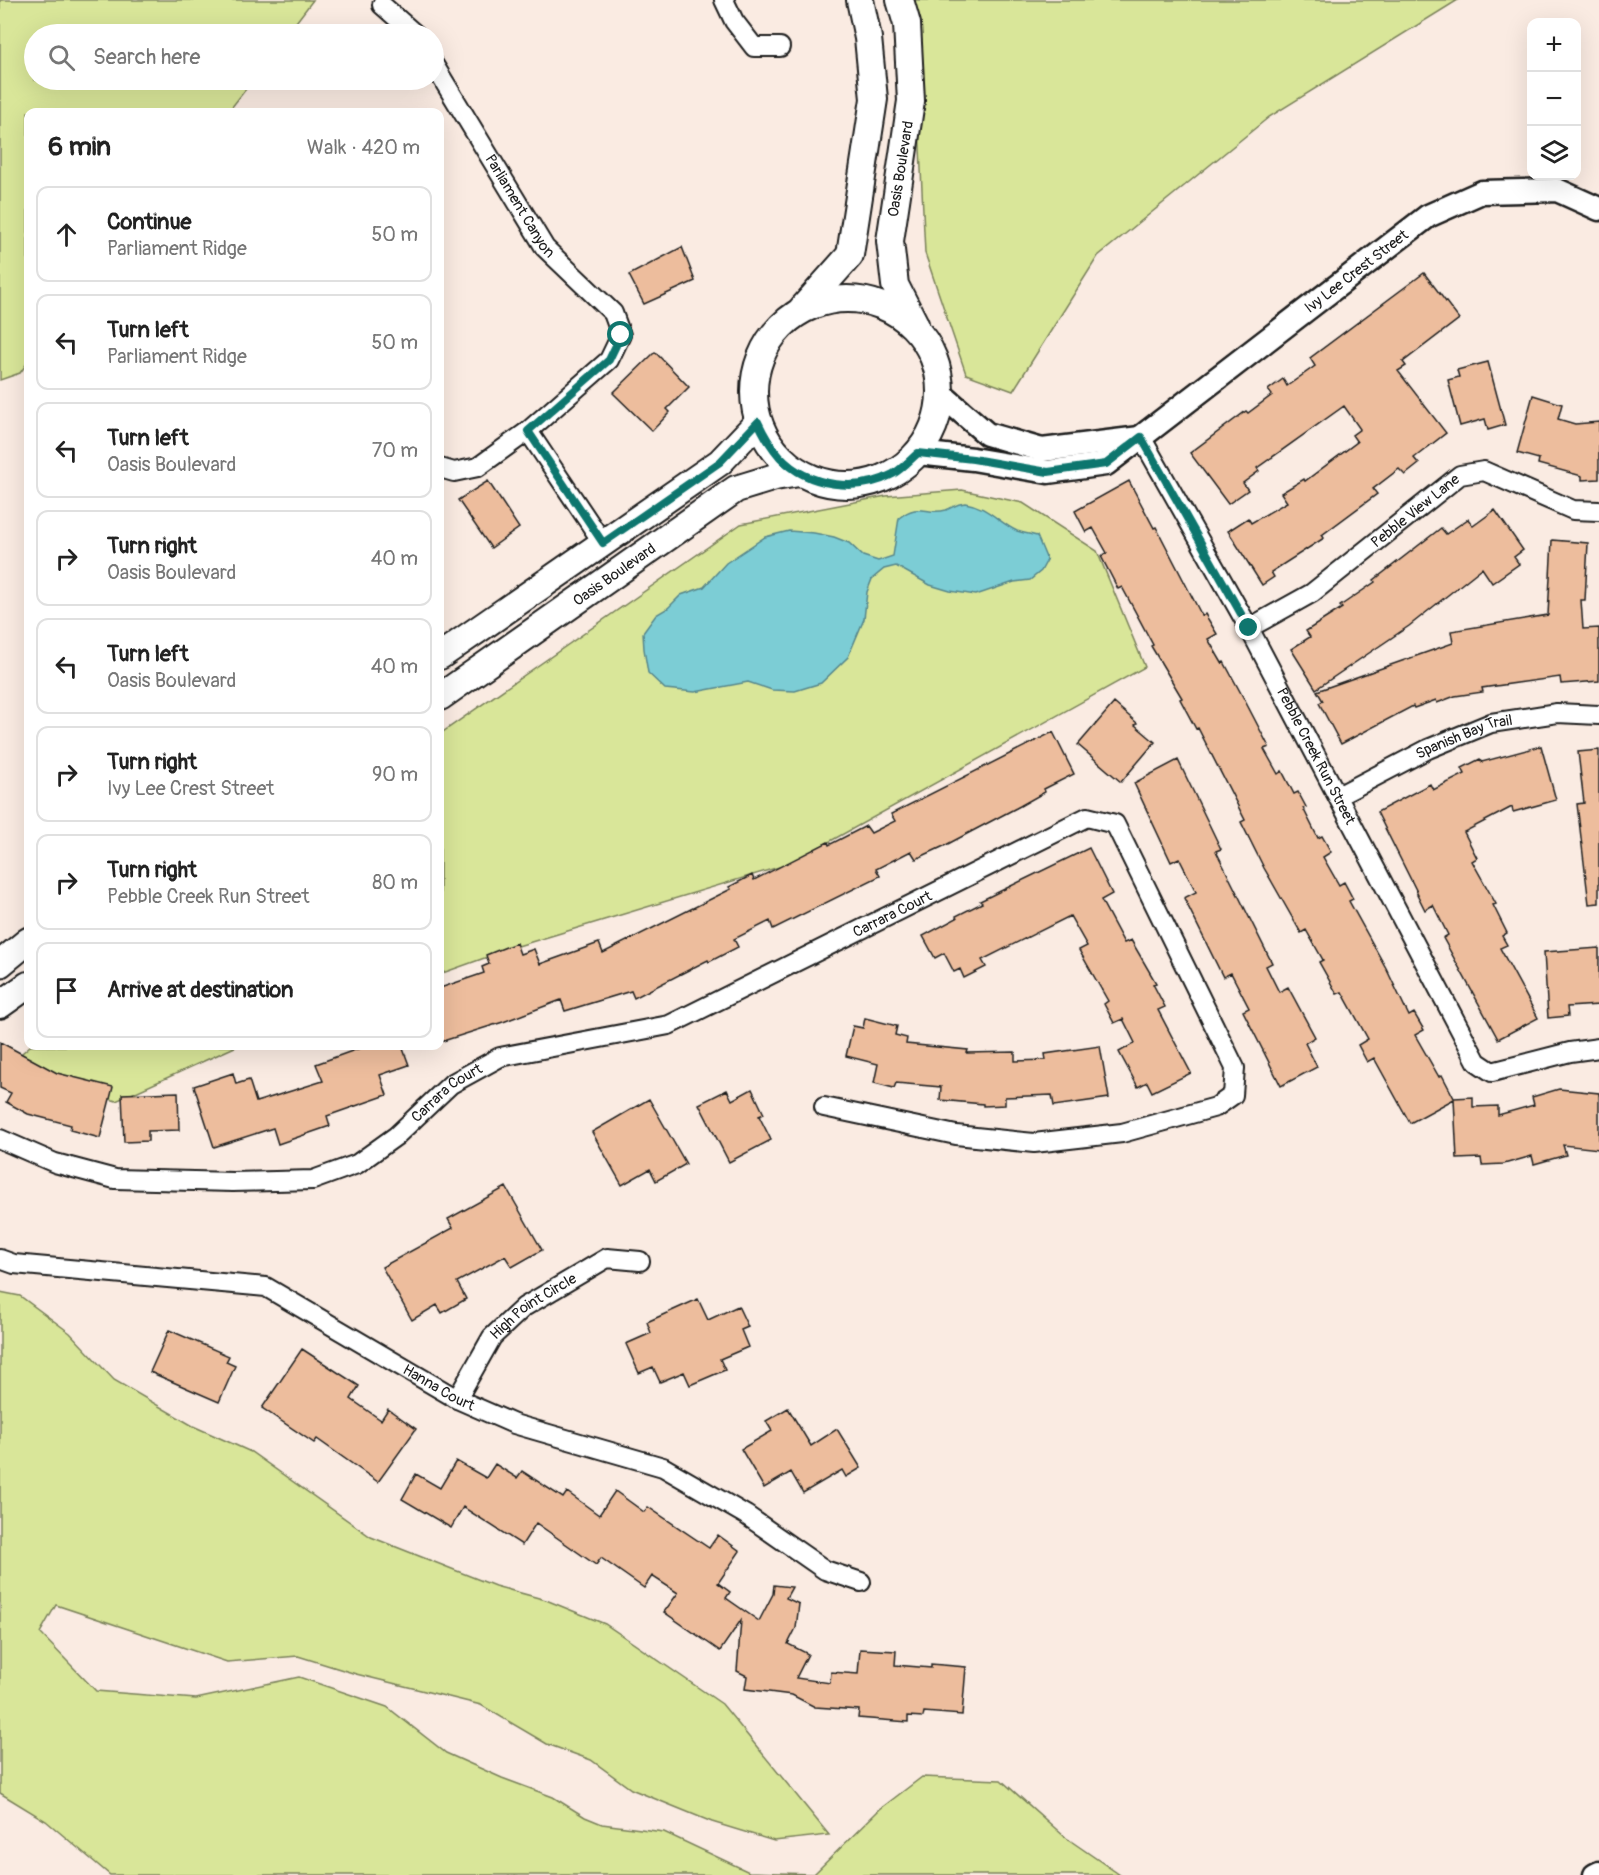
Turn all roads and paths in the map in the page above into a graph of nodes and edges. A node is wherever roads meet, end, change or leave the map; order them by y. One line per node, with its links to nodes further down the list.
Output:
1 (724, 0): 6 (street)
2 (860, 0): 9 (main road, Oasis Boulevard)
3 (900, 0): 10 (main road, Oasis Boulevard)
4 (382, 5): 5 (street)
5 (404, 24)
6 (780, 47)
7 (444, 82): 13 (street, Parliament Canyon)
8 (1599, 209): 14 (street, Ivy Lee Crest Street)
9 (802, 309): 10 (main road, Oasis Boulevard); 12 (main road, Oasis Boulevard)
10 (920, 332): 11 (main road, Oasis Boulevard)
11 (941, 394): 14 (street); 15 (main road, Oasis Boulevard)
12 (758, 422): 17 (main road, Oasis Boulevard); 19 (main road)
13 (528, 431): 16 (street); 19 (street)
14 (1141, 437): 15 (street, Ivy Lee Crest Street); 20 (street, Pebble Creek Run Street)
15 (918, 453): 17 (main road, Oasis Boulevard)
16 (447, 470)
17 (799, 473): 22 (main road, Oasis Boulevard)
18 (1599, 511): 20 (street, Pebble View Lane)
19 (603, 543): 21 (main road)
20 (1249, 628): 24 (street, Pebble Creek Run Street)
21 (444, 653)
22 (444, 694)
23 (1599, 715): 24 (street, Spanish Bay Trail)
24 (1338, 796): 29 (street, Pebble Creek Run Street)
25 (24, 944): 26 (main road)
26 (0, 964)
27 (24, 988): 28 (main road)
28 (0, 1005)
29 (1599, 1048)
30 (824, 1107): 31 (street, Carrara Court)
31 (0, 1139)
32 (0, 1259): 34 (street, Hanna Court)
33 (640, 1262): 34 (street, High Point Circle)
34 (458, 1399): 35 (street, Hanna Court)
35 (861, 1581)

